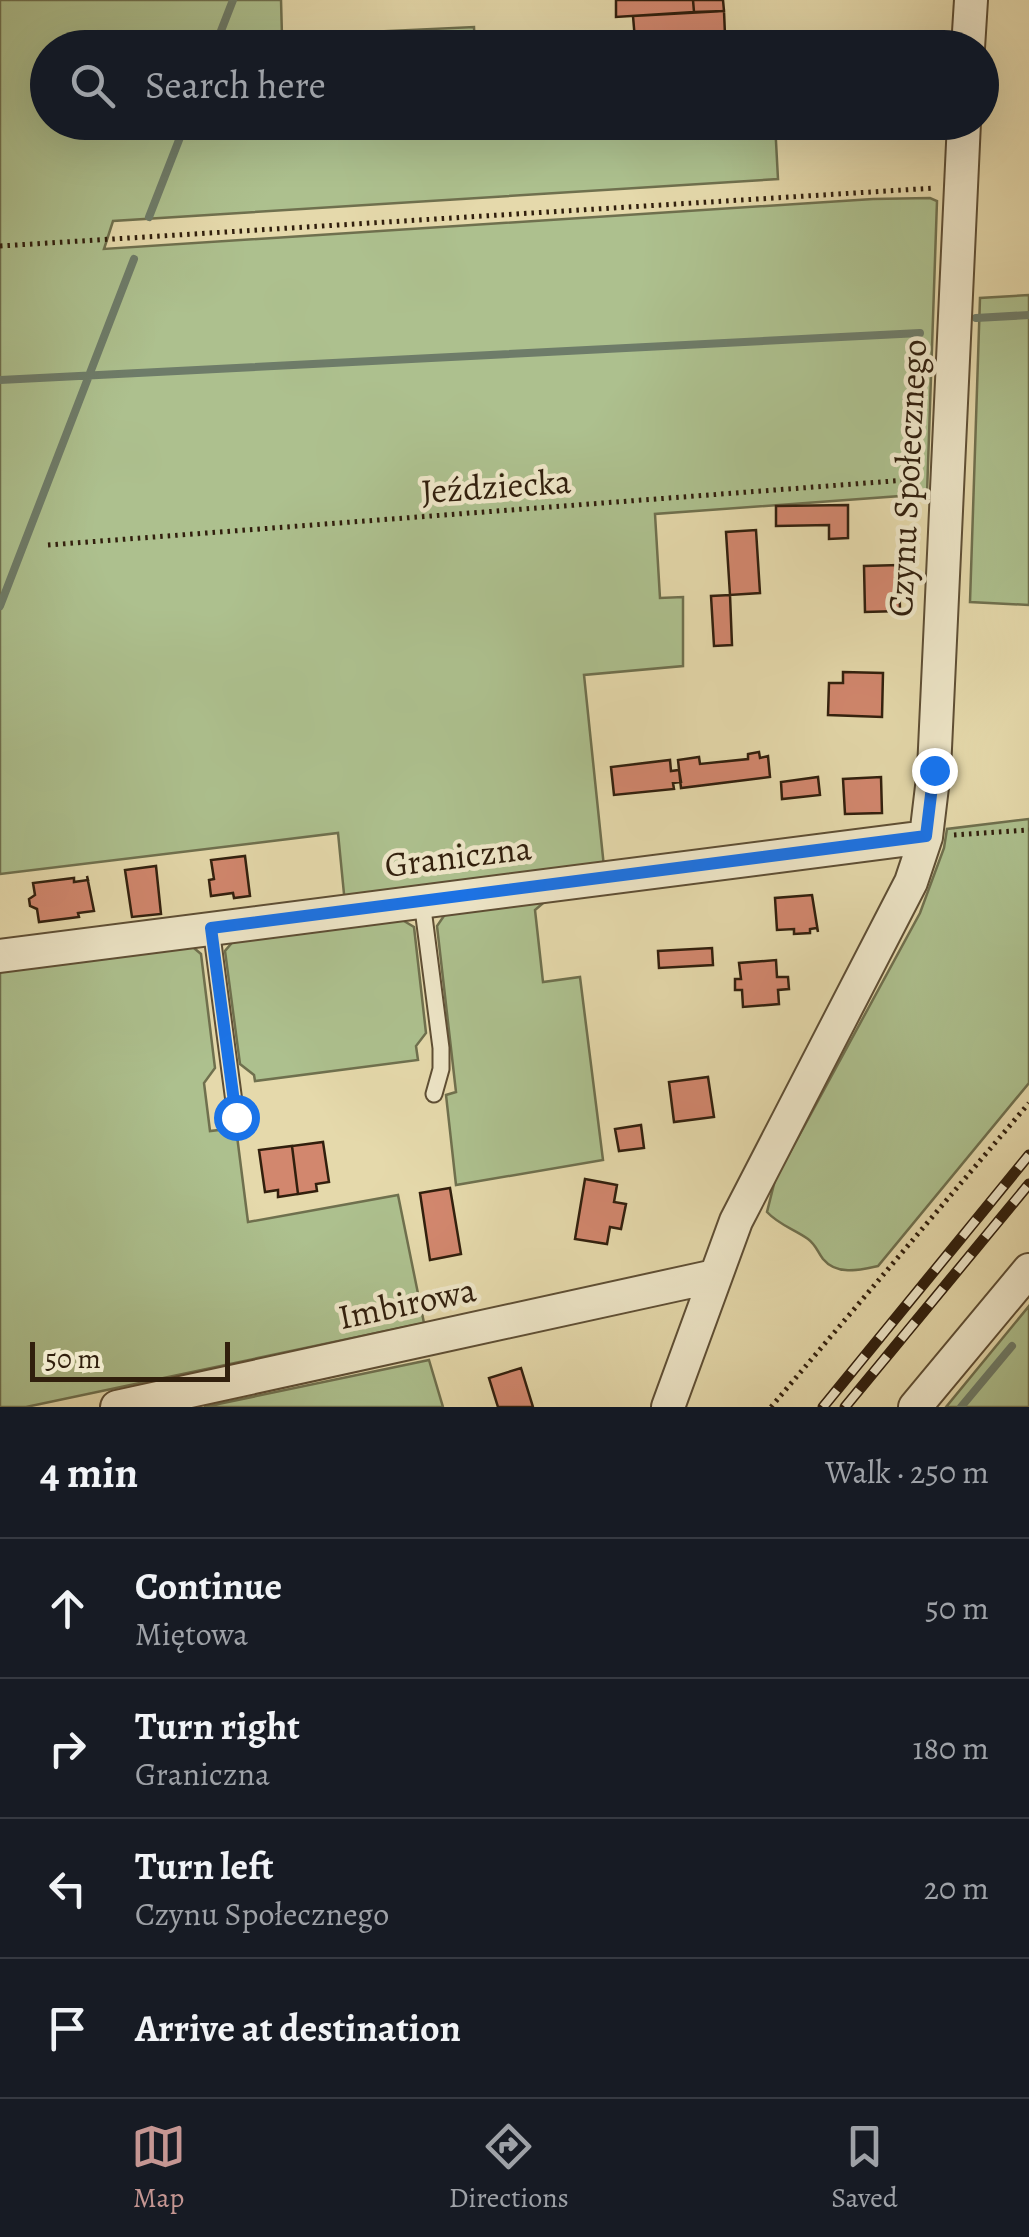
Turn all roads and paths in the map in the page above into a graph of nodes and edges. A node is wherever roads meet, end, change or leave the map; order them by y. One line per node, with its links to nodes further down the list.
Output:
1 (971, 0): 2 (street)
2 (969, 30)
3 (963, 140): 4 (street, Czynu Społecznego)
4 (961, 187): 5 (path); 6 (street, Czynu Społecznego)
5 (0, 246)
6 (948, 477): 7 (path, Jeździecka); 9 (street, Czynu Społecznego)
7 (48, 545)
8 (1029, 830): 9 (path)
9 (926, 836): 10 (street, Graniczna); 17 (street, Czynu Społecznego)
10 (422, 901): 11 (street, Graniczna); 13 (lane)
11 (211, 928): 12 (street, Graniczna); 15 (lane)
12 (0, 956)
13 (434, 1094)
14 (1029, 1102): 20 (path)
15 (236, 1117)
16 (1029, 1270): 21 (street)
17 (714, 1276): 18 (street, Imbirowa); 19 (street, Czynu Społecznego)
18 (116, 1407)
19 (668, 1407)
20 (771, 1407)
21 (915, 1407)

